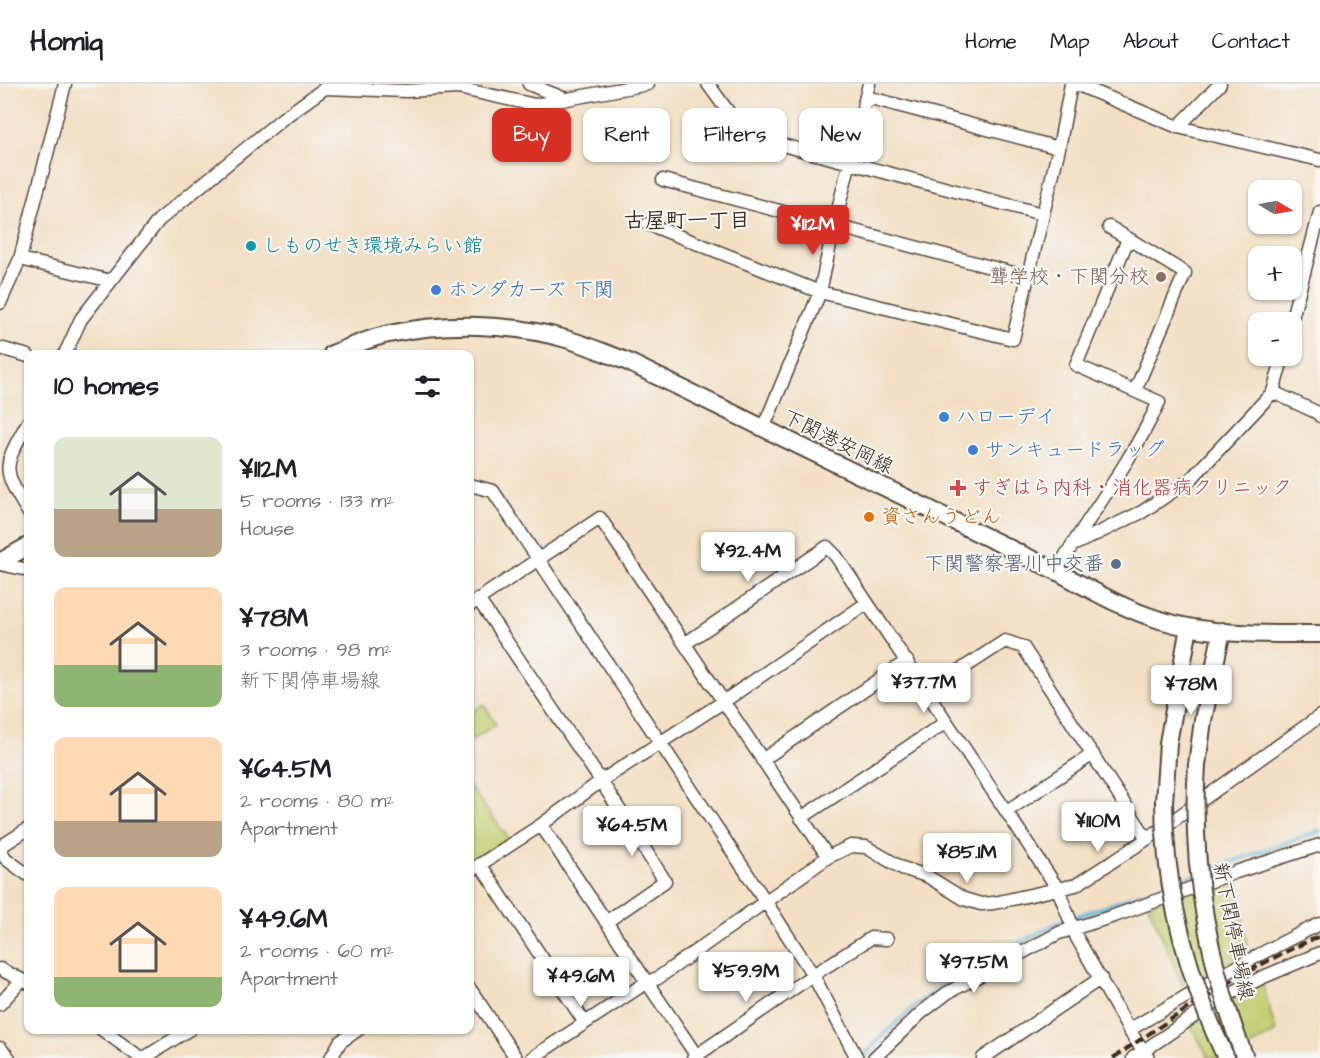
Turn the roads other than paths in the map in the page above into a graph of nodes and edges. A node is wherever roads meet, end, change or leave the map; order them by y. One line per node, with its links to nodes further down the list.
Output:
1 (65, 84): 23 (street)
2 (529, 84): 11 (street)
3 (648, 84): 11 (street)
4 (708, 84): 15 (street)
5 (869, 84): 10 (street)
6 (1071, 84): 13 (street)
7 (1076, 84): 12 (street)
8 (1220, 84): 12 (street)
9 (324, 86): 11 (street); 25 (street)
10 (867, 97): 13 (street); 15 (street)
11 (566, 99)
12 (1178, 127): 14 (street)
13 (1059, 148): 18 (street)
14 (1320, 160)
15 (851, 163): 18 (street); 20 (street)
16 (663, 180): 20 (street)
17 (1320, 212): 28 (street)
18 (1042, 214): 24 (street)
19 (648, 224): 26 (street)
20 (834, 226): 24 (street); 26 (street)
21 (1109, 227): 22 (street)
22 (1128, 239): 34 (street); 34 (street)
23 (20, 259): 25 (street); 27 (street)
24 (1028, 277): 26 (street)
25 (111, 280): 30 (street)
26 (820, 292): 38 (street)
27 (0, 303)
28 (1294, 312)
29 (0, 348): 32 (street)
30 (67, 350)
31 (343, 350): 38 (main road, 下関港安岡線)
32 (24, 355)
33 (1280, 366): 35 (street)
34 (1135, 391): 42 (street)
35 (1273, 392): 36 (street); 42 (street)
36 (1320, 416)
37 (24, 429): 39 (street)
38 (763, 429): 47 (main road, 下関港安岡線)
39 (4, 465): 41 (street)
40 (474, 486): 44 (street)
41 (24, 505)
42 (1071, 546): 47 (street)
43 (24, 548): 45 (main road)
44 (539, 560): 48 (street); 53 (street); 59 (street)
45 (0, 563): 46 (street)
46 (24, 569)
47 (1056, 571): 50 (main road, 下関港安岡線)
48 (474, 602): 62 (street)
49 (867, 603): 53 (street); 54 (street); 56 (street)
50 (1190, 627): 51 (main road, 下関港安岡線); 104 (main road, bridge)
51 (1222, 631): 52 (main road, 下関港安岡線); 105 (main road, 新下関停車場線, bridge)
52 (1320, 634)
53 (686, 643): 56 (street)
54 (906, 661): 55 (street); 61 (street)
55 (928, 691): 58 (street); 60 (street)
56 (723, 702): 59 (street); 61 (street)
57 (1320, 716): 67 (street)
58 (946, 722): 63 (street); 64 (street)
59 (660, 744): 62 (street); 74 (street)
60 (1093, 754): 63 (street); 67 (street)
61 (762, 760): 64 (street)
62 (602, 781): 65 (street); 75 (street)
63 (1008, 811): 73 (street)
64 (801, 818): 70 (street)
65 (542, 825): 71 (street); 75 (street)
66 (24, 832): 69 (street)
67 (1147, 839): 73 (street)
68 (1320, 845): 76 (street)
69 (0, 848): 72 (street)
70 (828, 856): 73 (street); 74 (street)
71 (475, 868): 88 (street)
72 (24, 872)
73 (1058, 889): 76 (street)
74 (766, 902): 81 (street); 84 (street)
75 (606, 922): 84 (street)
76 (1071, 922): 82 (street); 102 (street)
77 (1320, 924): 89 (street)
78 (887, 939): 81 (street)
79 (1320, 953): 95 (street)
80 (0, 969): 83 (street)
81 (813, 975): 94 (street); 96 (street)
82 (1101, 978): 89 (street); 103 (street)
83 (24, 981)
84 (647, 982): 88 (street); 96 (street)
85 (24, 983): 87 (street)
86 (474, 995): 100 (street)
87 (0, 1004)
88 (585, 1023): 101 (street)
89 (1129, 1030): 95 (street)
90 (108, 1034): 98 (street)
91 (182, 1034): 98 (street)
92 (352, 1034): 99 (street)
93 (0, 1048): 97 (street)
94 (852, 1055)
95 (1141, 1056)
96 (696, 1057)
97 (9, 1058)
98 (142, 1058)
99 (331, 1058)
100 (516, 1058)
101 (532, 1058)
102 (874, 1058)
103 (983, 1058)
104 (1226, 1058)
105 (1245, 1058)

